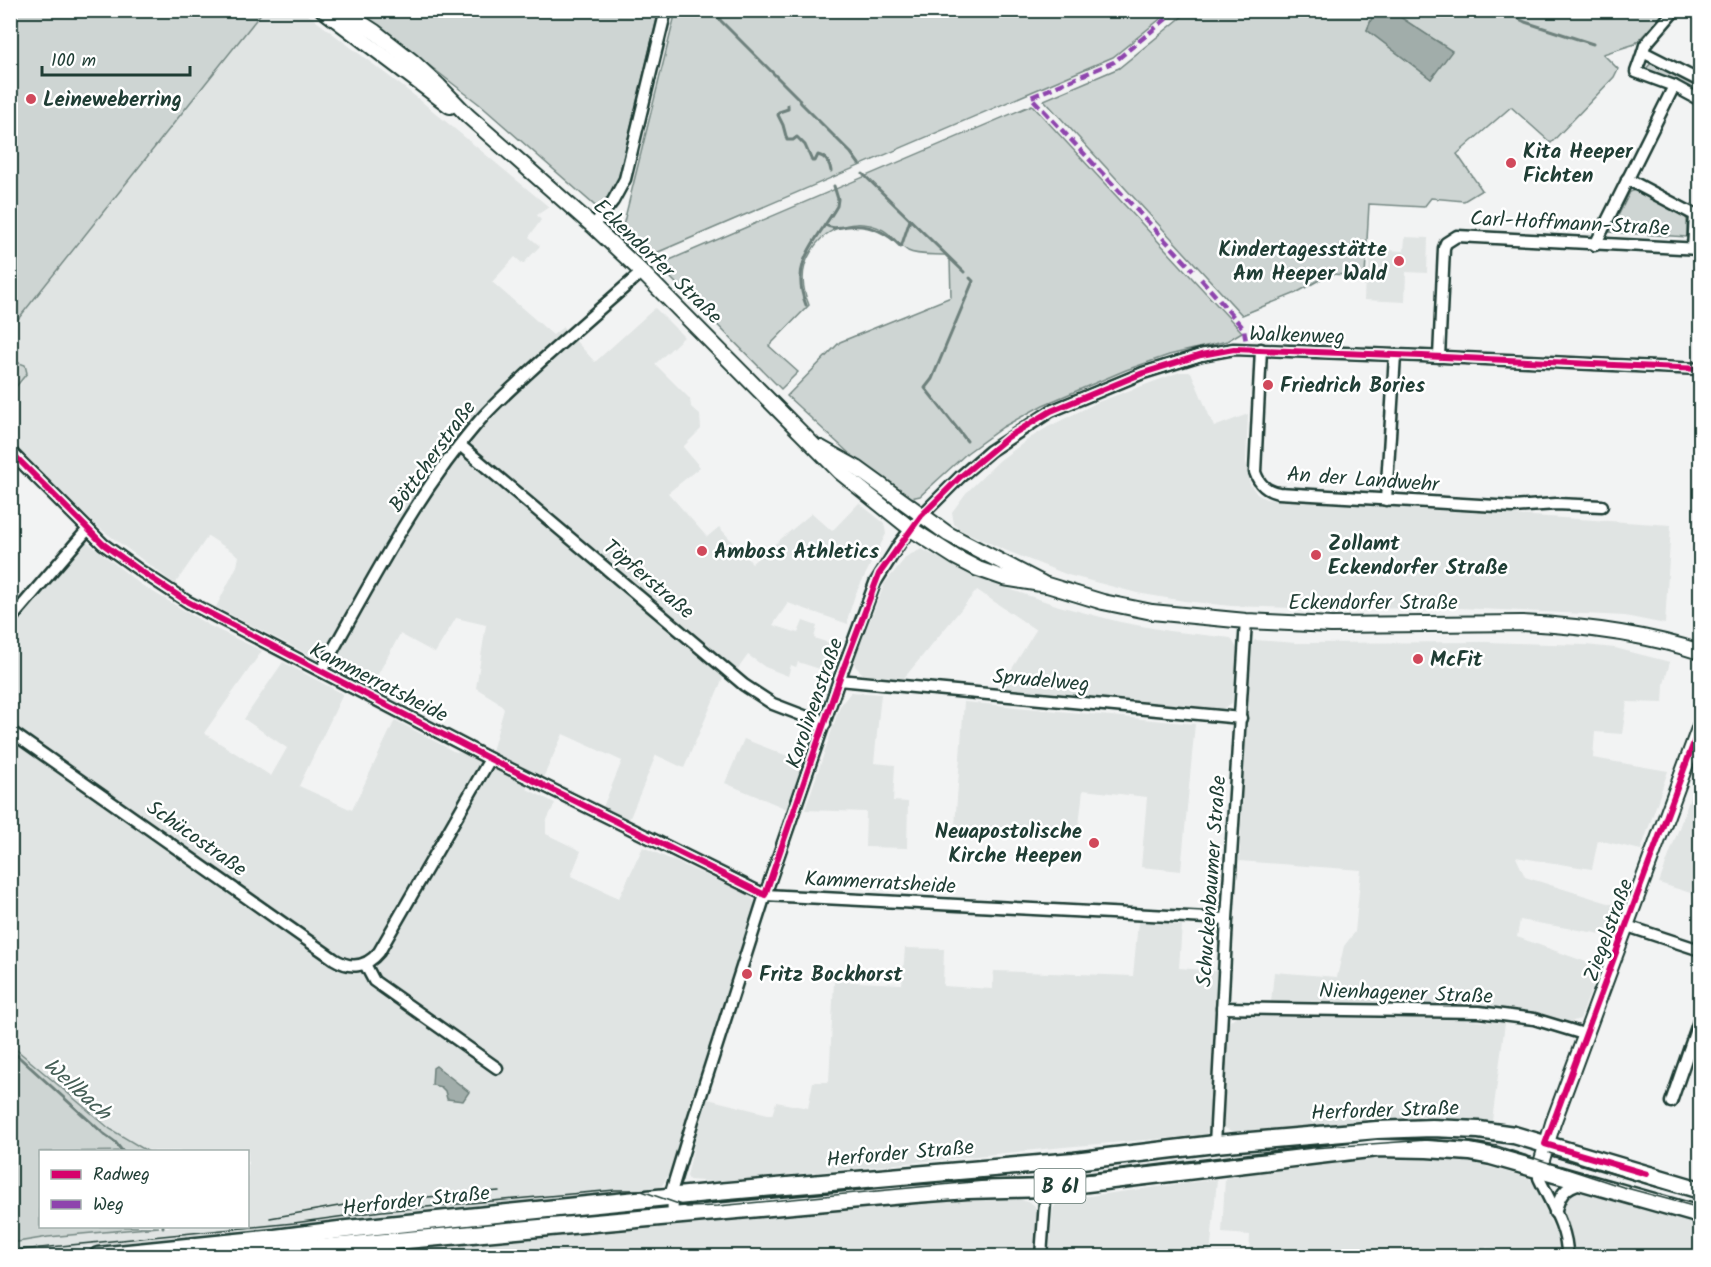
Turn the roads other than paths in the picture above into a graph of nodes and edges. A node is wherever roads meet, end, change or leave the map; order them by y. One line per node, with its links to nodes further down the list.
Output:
1 (322, 10): 9 (street, Eckendorfer Straße)
2 (341, 10): 9 (street, Eckendorfer Straße)
3 (666, 10): 11 (street)
4 (1675, 10): 5 (street)
5 (1643, 52): 6 (street); 7 (street)
6 (1701, 81)
7 (1674, 86): 8 (street); 10 (street)
8 (1701, 100)
9 (468, 116): 11 (street, Eckendorfer Straße)
10 (1627, 179): 12 (street); 13 (street, Carl-Hoffmann-Straße)
11 (593, 226): 14 (street, Eckendorfer Straße)
12 (1595, 245): 13 (street, Carl-Hoffmann-Straße); 17 (street, Carl-Hoffmann-Straße)
13 (1697, 249)
14 (642, 272): 19 (street, Eckendorfer Straße); 20 (street, Böttcherstraße)
15 (1262, 349): 16 (street, Walkenweg); 22 (street, An der Landwehr); 24 (street, Walkenweg)
16 (1395, 355): 17 (street, Walkenweg); 22 (street)
17 (1439, 357): 18 (street, Walkenweg)
18 (1701, 369)
19 (813, 443): 24 (street, Eckendorfer Straße); 26 (street, Eckendorfer Straße)
20 (460, 445): 31 (street, Böttcherstraße); 34 (street, Töpferstraße)
21 (10, 451): 25 (street, Kammerratsheide)
22 (1386, 501): 23 (street, An der Landwehr)
23 (1602, 506)
24 (921, 516): 26 (street, Walkenweg); 27 (street, Eckendorfer Straße)
25 (88, 529): 28 (street); 31 (street, Kammerratsheide)
26 (911, 529): 27 (street, Eckendorfer Straße); 32 (street, Karolinenstraße)
27 (1047, 585): 29 (street, Eckendorfer Straße)
28 (10, 620)
29 (1246, 621): 30 (street, Eckendorfer Straße); 33 (street, Schuckenbaumer Straße)
30 (1701, 652)
31 (321, 670): 37 (street, Kammerratsheide)
32 (839, 680): 33 (street, Sprudelweg); 34 (street, Karolinenstraße)
33 (1241, 718): 39 (street, Schuckenbaumer Straße)
34 (825, 724): 38 (street, Karolinenstraße)
35 (1701, 726): 40 (street, Ziegelstraße)
36 (10, 731): 42 (street, Schücostraße)
37 (490, 759): 38 (street, Kammerratsheide); 42 (street)
38 (765, 895): 39 (street, Kammerratsheide); 55 (street, Karolinenstraße)
39 (1227, 919): 43 (street, Schuckenbaumer Straße)
40 (1627, 926): 41 (street); 45 (street, Ziegelstraße)
41 (1701, 950)
42 (365, 964): 46 (street)
43 (1222, 1008): 45 (street, Nienhagener Straße); 48 (street, Schuckenbaumer Straße)
44 (1701, 1018): 47 (street)
45 (1587, 1035): 49 (street, Ziegelstraße)
46 (497, 1068)
47 (1671, 1102)
48 (1215, 1144): 49 (main road, Herforder Straße / B 61); 50 (main road, Herforder Straße / B 61)
49 (1545, 1144): 51 (street, Ziegelstraße); 54 (main road, Herforder Straße / B 61)
50 (1052, 1162): 53 (main road); 55 (main road, Herforder Straße / B 61)
51 (1539, 1170): 52 (main road, Herforder Straße / B 61); 53 (main road, Herforder Straße / B 61); 56 (street)
52 (1583, 1183): 56 (street); 57 (main road, Herforder Straße / B 61)
53 (1046, 1188): 58 (main road, Herforder Straße / B 61); 62 (street)
54 (1701, 1190)
55 (671, 1196): 58 (street, Karolinenstraße); 59 (main road, Herforder Straße / B 61)
56 (1555, 1214): 63 (street)
57 (1701, 1215)
58 (673, 1216): 59 (main road, Herforder Straße / B 61)
59 (348, 1243): 60 (main road, Herforder Straße / B 61); 61 (main road, Herforder Straße / B 61)
60 (98, 1257)
61 (231, 1257)
62 (1041, 1257)
63 (1567, 1257)

